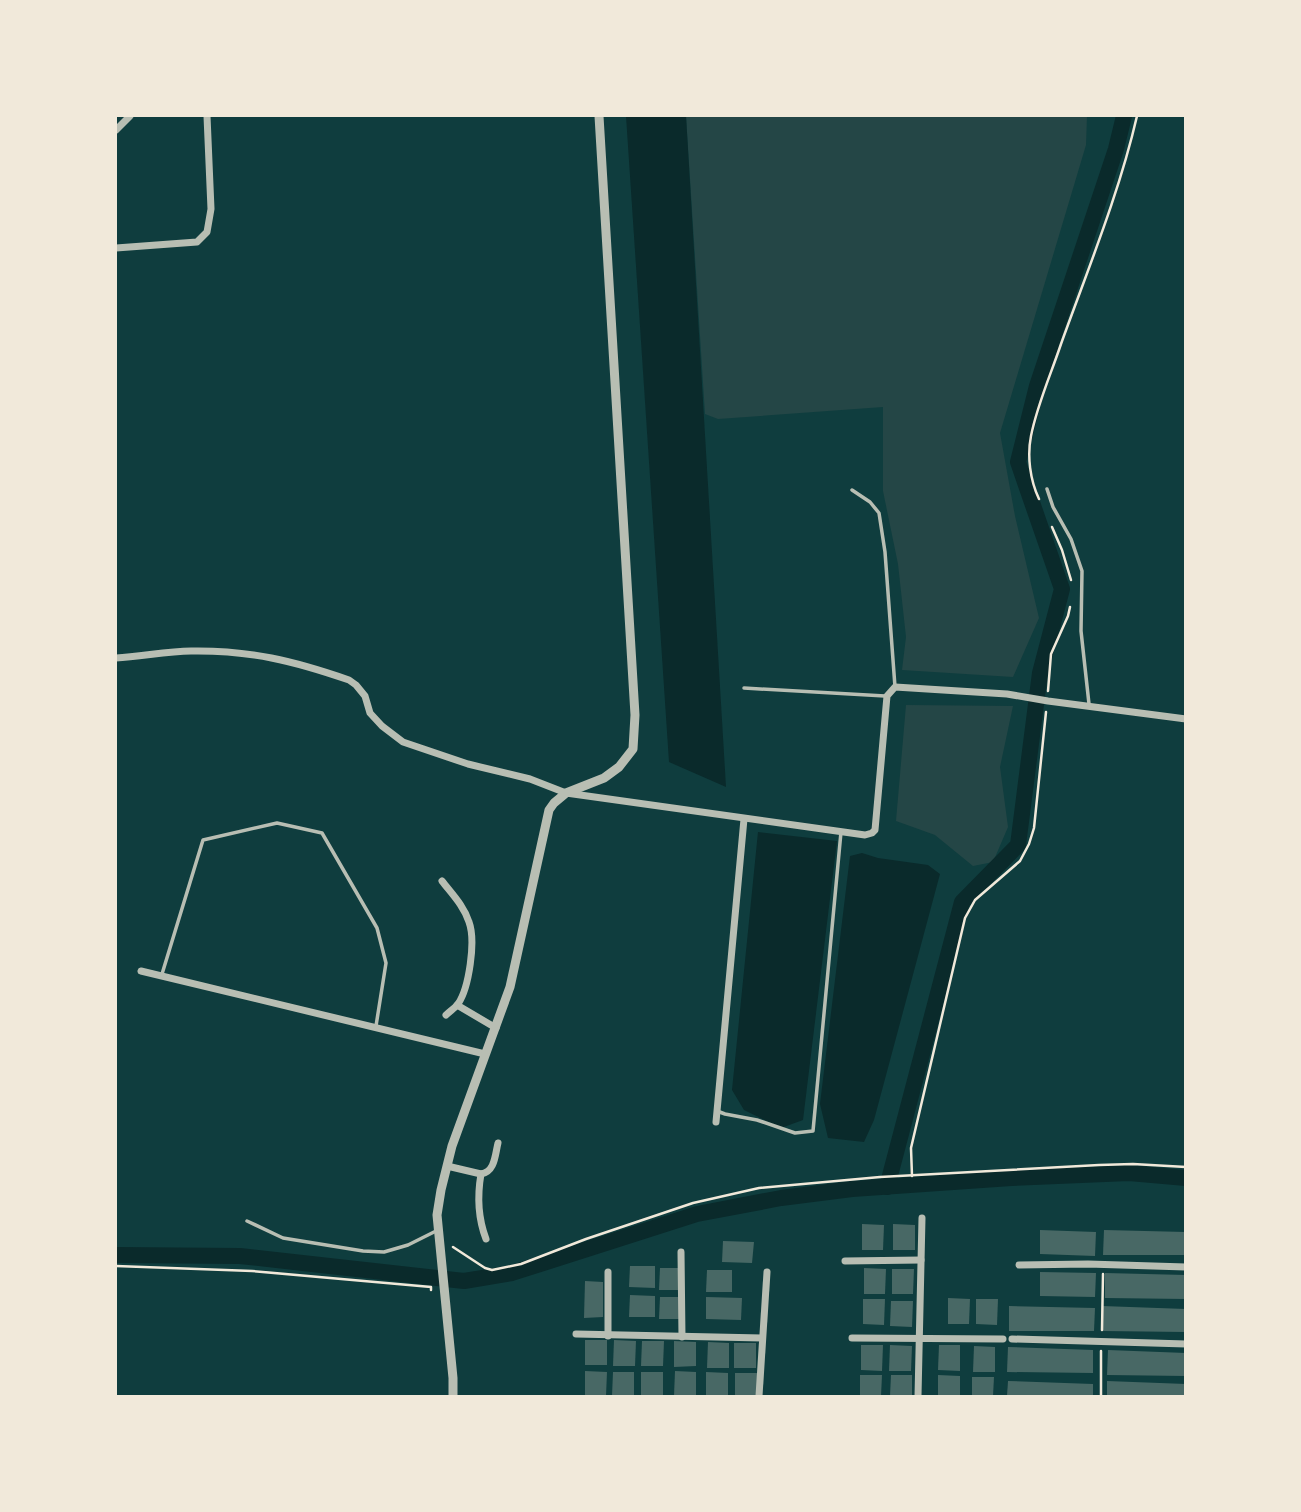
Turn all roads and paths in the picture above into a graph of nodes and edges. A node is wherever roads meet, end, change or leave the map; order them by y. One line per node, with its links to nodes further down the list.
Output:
1 (130, 116): 5 (street)
2 (206, 116): 6 (street)
3 (598, 116): 20 (street)
4 (1137, 116): 9 (path)
5 (116, 131)
6 (116, 248)
7 (1047, 489): 18 (lane)
8 (852, 491): 14 (lane)
9 (1042, 507)
10 (1047, 517): 11 (path)
11 (1073, 587)
12 (1071, 602): 17 (path)
13 (116, 657): 20 (street)
14 (895, 687): 16 (street); 17 (street)
15 (744, 688): 16 (lane)
16 (887, 696): 22 (street)
17 (1044, 701): 18 (street); 37 (path)
18 (1089, 706): 19 (street)
19 (1185, 719)
20 (566, 793): 21 (street); 28 (street)
21 (744, 819): 22 (street); 31 (street)
22 (841, 832): 31 (lane)
23 (442, 881): 26 (street)
24 (141, 971): 25 (street)
25 (162, 976): 29 (street); 29 (lane)
26 (457, 1005): 27 (street); 28 (street)
27 (446, 1015)
28 (497, 1024): 30 (street)
29 (376, 1028): 30 (street)
30 (485, 1054): 34 (street)
31 (717, 1111): 32 (street)
32 (716, 1122)
33 (498, 1143): 36 (street)
34 (447, 1166): 36 (street); 40 (street)
35 (1185, 1167): 37 (path)
36 (481, 1174): 41 (street)
37 (912, 1176): 40 (path)
38 (922, 1218): 43 (street)
39 (247, 1221): 40 (lane)
40 (439, 1234): 60 (street)
41 (486, 1239)
42 (681, 1252): 53 (street)
43 (921, 1260): 44 (street); 56 (street)
44 (845, 1261)
45 (1019, 1265): 47 (street)
46 (116, 1266): 50 (path)
47 (1185, 1267)
48 (608, 1272): 52 (street)
49 (767, 1272): 54 (street)
50 (432, 1294)
51 (576, 1334): 52 (street)
52 (608, 1336): 53 (street)
53 (682, 1337): 54 (street)
54 (762, 1338): 61 (street)
55 (852, 1338): 56 (street)
56 (919, 1338): 57 (street); 62 (street)
57 (1003, 1339)
58 (1012, 1339): 59 (street)
59 (1185, 1344)
60 (453, 1396)
61 (759, 1396)
62 (918, 1396)

